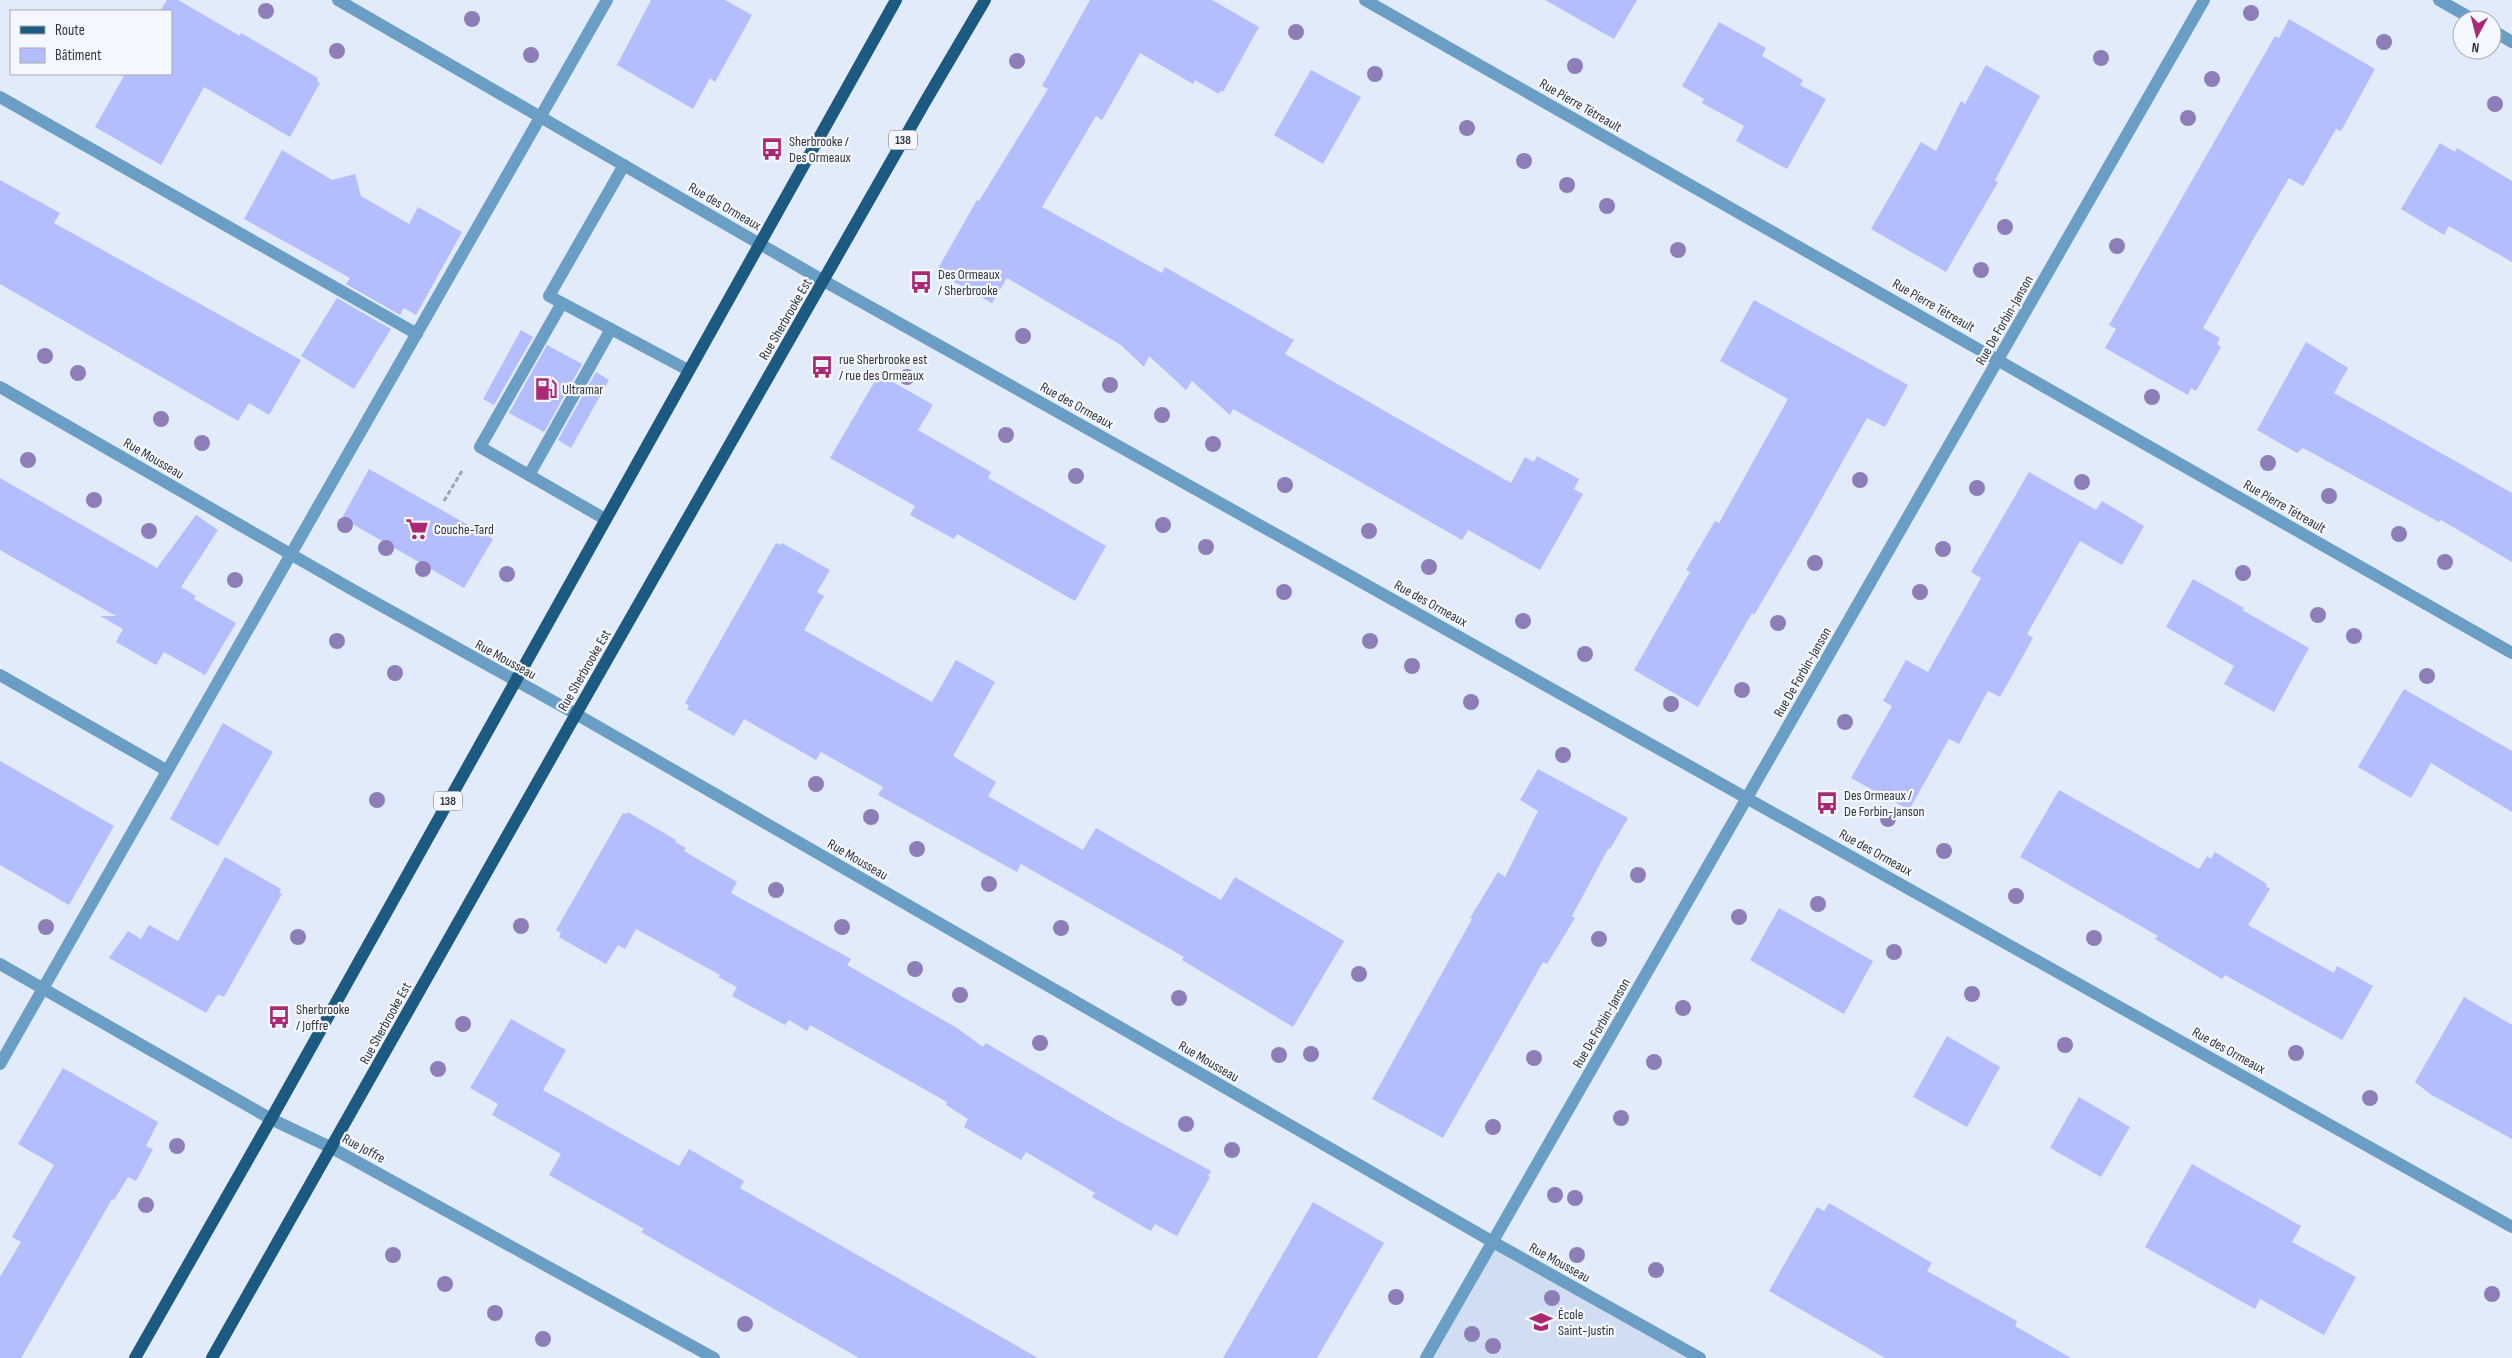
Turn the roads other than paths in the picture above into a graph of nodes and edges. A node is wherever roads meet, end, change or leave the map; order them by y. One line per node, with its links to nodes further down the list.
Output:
1 (338, 0): 10 (street, Rue des Ormeaux)
2 (607, 0): 10 (street)
3 (896, 0): 12 (main road, 138)
4 (985, 0): 13 (main road, Rue Sherbrooke Est / 138)
5 (1365, 0): 17 (street, Rue Pierre Tétreault)
6 (2204, 0): 17 (street, Rue De Forbin-Janson)
7 (2438, 0): 8 (street)
8 (2456, 10)
9 (0, 97): 16 (street)
10 (540, 116): 11 (street, Rue des Ormeaux); 16 (street)
11 (624, 165): 12 (street, Rue des Ormeaux); 14 (street)
12 (759, 243): 13 (street, Rue des Ormeaux); 18 (main road, 138)
13 (824, 281): 26 (main road, Rue Sherbrooke Est / 138); 28 (street, Rue des Ormeaux)
14 (562, 303): 15 (street); 20 (street)
15 (611, 329): 18 (street); 20 (street)
16 (417, 334): 22 (street)
17 (1999, 359): 23 (street, Rue Pierre Tétreault); 28 (street, Rue De Forbin-Janson)
18 (688, 370): 21 (main road, 138)
19 (0, 387): 22 (street, Rue Mousseau)
20 (529, 475): 21 (street)
21 (606, 519): 25 (main road, 138)
22 (290, 554): 25 (street, Rue Mousseau); 27 (street)
23 (2512, 653)
24 (0, 675): 27 (street)
25 (515, 682): 26 (street, Rue Mousseau); 32 (main road, 138)
26 (576, 714): 33 (main road, Rue Sherbrooke Est / 138); 35 (street, Rue Mousseau)
27 (166, 770): 30 (street)
28 (1747, 797): 34 (street, Rue des Ormeaux); 35 (street, Rue De Forbin-Janson)
29 (0, 964): 30 (street, Rue Joffre)
30 (42, 988): 31 (street); 32 (street, Rue Joffre)
31 (0, 1064)
32 (271, 1119): 33 (street, Rue Joffre); 36 (main road, 138)
33 (332, 1148): 37 (main road, Rue Sherbrooke Est / 138); 38 (street, Rue Joffre)
34 (2512, 1227)
35 (1493, 1242): 39 (street, Rue De Forbin-Janson); 40 (street, Rue Mousseau)
36 (135, 1358)
37 (212, 1358)
38 (714, 1358)
39 (1426, 1358)
40 (1700, 1358)

